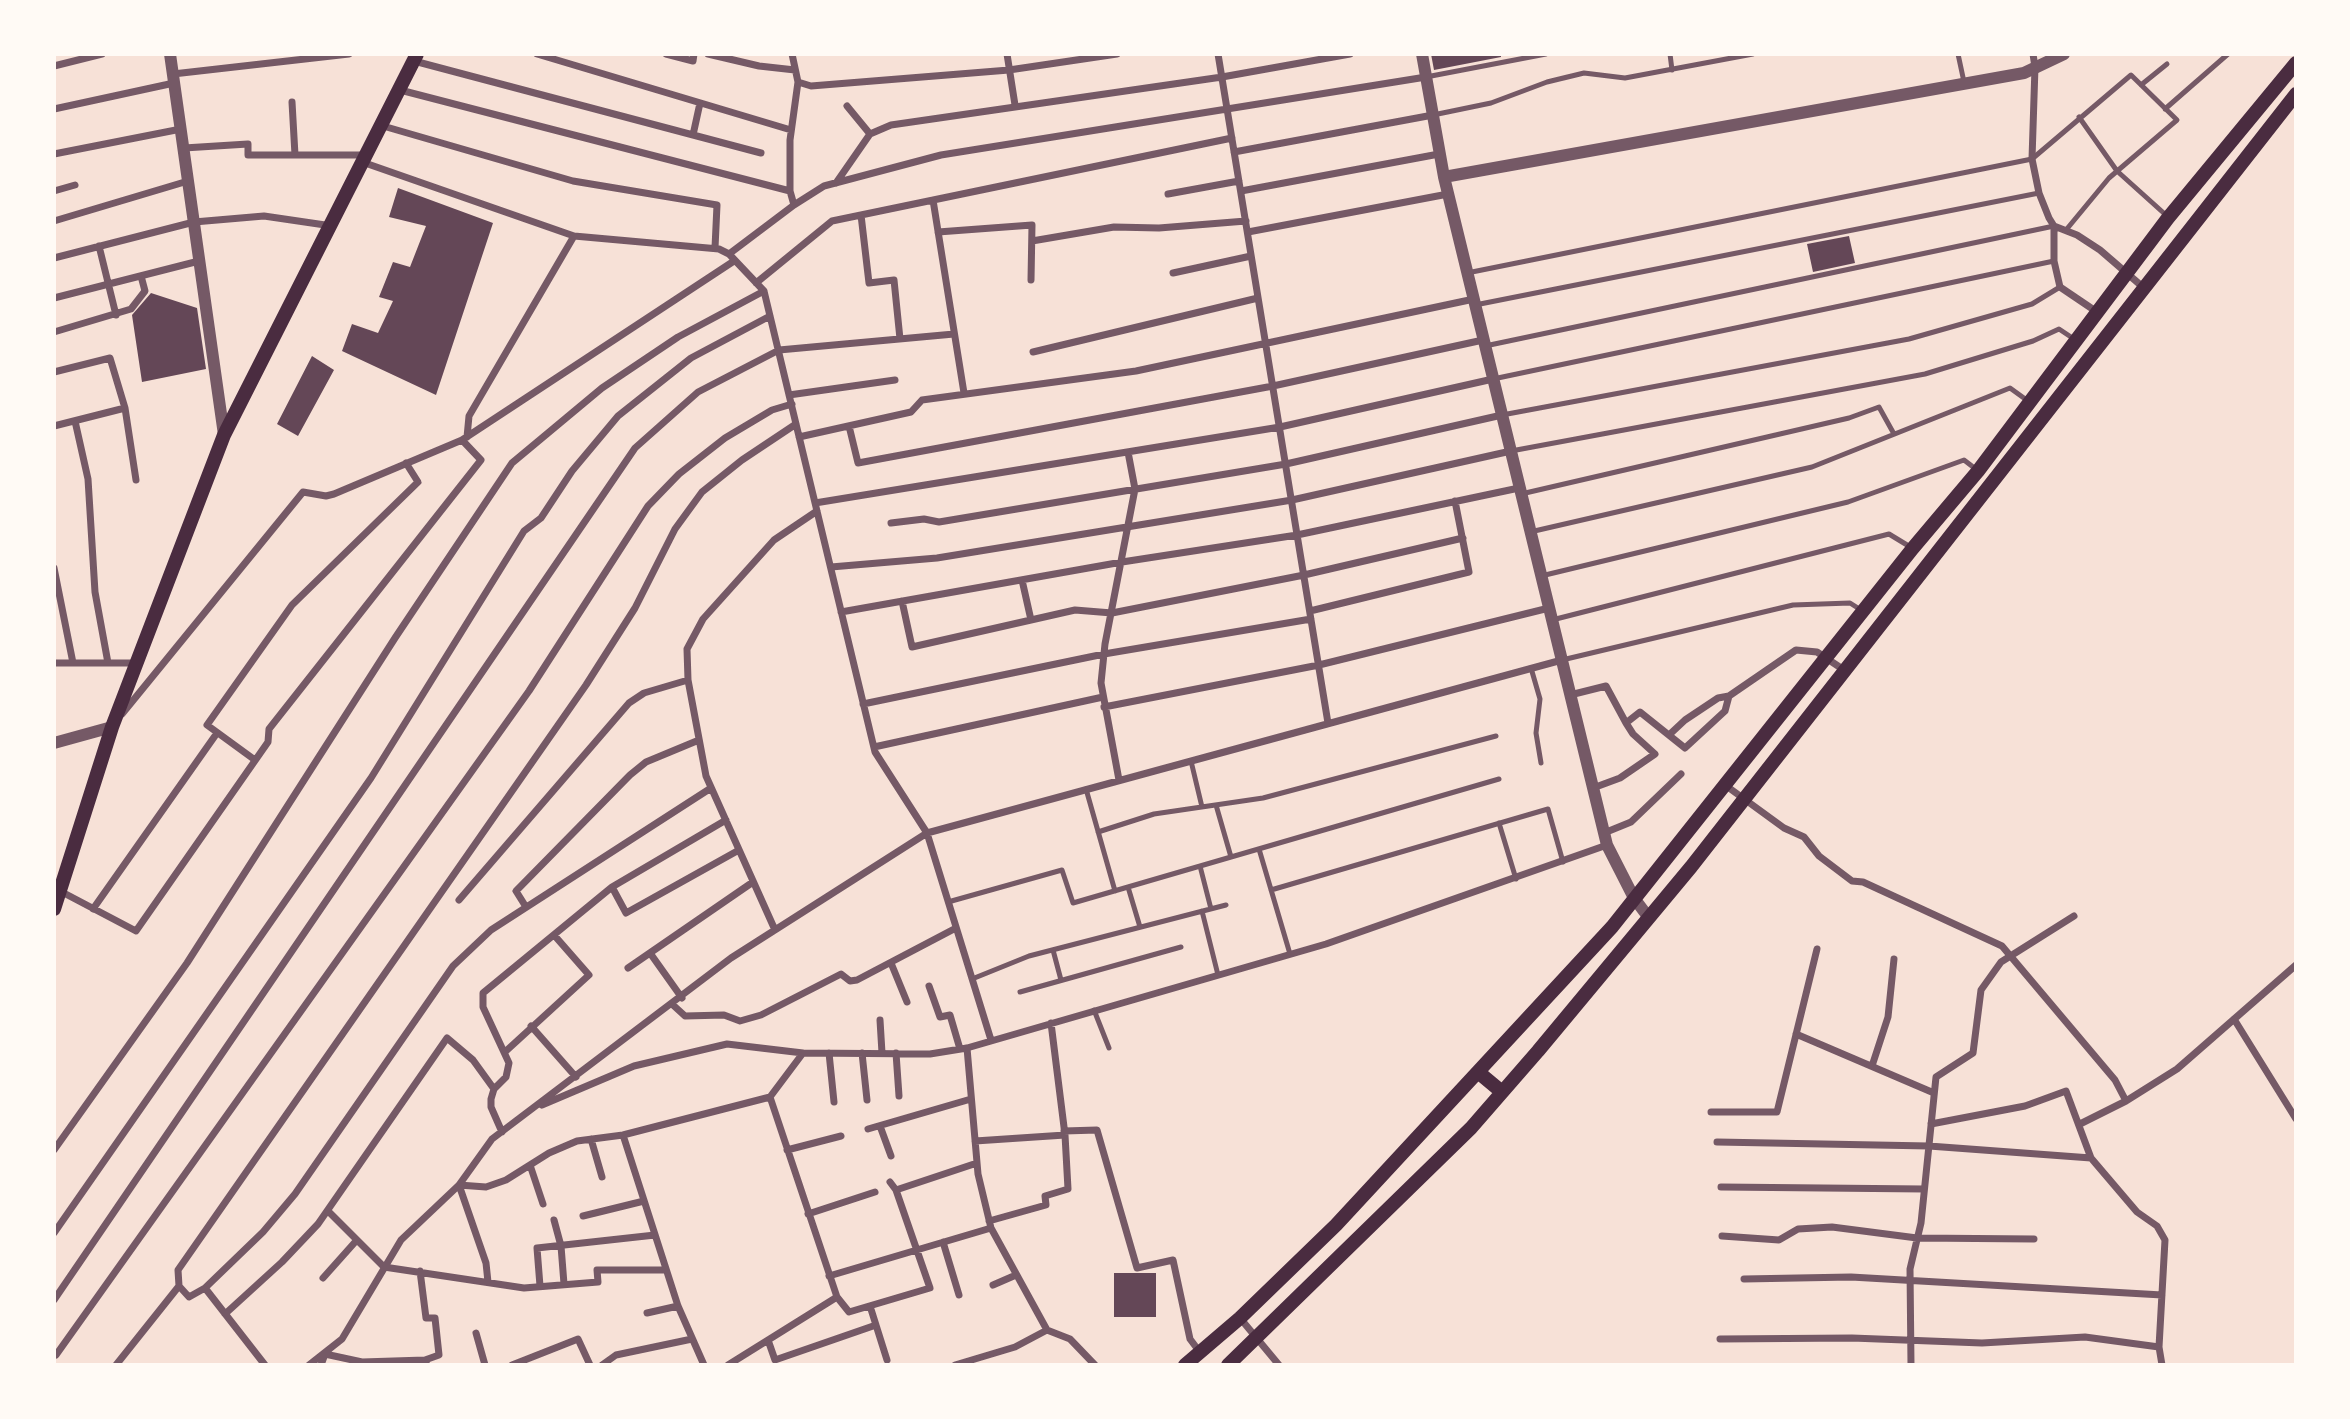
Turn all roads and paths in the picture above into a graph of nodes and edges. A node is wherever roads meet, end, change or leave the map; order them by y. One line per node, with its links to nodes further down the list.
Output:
1 (102, 54): 24 (street)
2 (170, 54): 30 (street)
3 (349, 54): 30 (street)
4 (537, 54): 37 (street)
5 (666, 54): 6 (street)
6 (694, 54)
7 (708, 54): 25 (street)
8 (792, 54): 25 (street)
9 (1007, 54): 27 (street)
10 (1117, 54): 27 (street)
11 (1218, 54): 28 (street)
12 (1350, 54): 28 (street)
13 (1422, 54): 29 (street)
14 (1546, 54): 29 (lane)
15 (1670, 54): 26 (lane)
16 (1753, 54): 26 (lane)
17 (1958, 54): 32 (lane)
18 (2064, 54): 21 (street)
19 (2228, 54): 42 (lane)
20 (416, 58): 34 (main road); 49 (street)
21 (2034, 61): 32 (street); 58 (street)
22 (2296, 63): 59 (main road)
23 (2167, 64): 33 (lane)
24 (54, 66)
25 (795, 69): 31 (street)
26 (1672, 69): 43 (lane)
27 (1009, 70): 31 (street); 38 (street)
28 (1222, 77): 38 (street); 40 (street)
29 (1426, 77): 40 (street); 43 (street)
30 (174, 78): 41 (street); 46 (street)
31 (798, 82): 47 (street)
32 (1965, 83): 62 (street)
33 (2141, 85): 42 (lane); 44 (lane)
34 (400, 90): 45 (main road); 68 (street)
35 (2296, 94): 61 (main road)
36 (292, 102): 56 (street)
37 (700, 103): 47 (street); 49 (street)
38 (1015, 105): 48 (street)
39 (847, 106): 48 (street)
40 (1227, 108): 50 (street); 65 (street)
41 (54, 109)
42 (2165, 109): 60 (lane)
43 (1433, 115): 52 (street); 55 (street)
44 (2079, 117): 58 (lane); 60 (lane)
45 (383, 126): 57 (main road); 88 (street)
46 (181, 129): 51 (street); 54 (street)
47 (791, 130): 68 (street)
48 (870, 134): 65 (street)
49 (693, 135): 53 (street)
50 (1232, 138): 52 (street); 73 (street)
51 (184, 148): 56 (street); 63 (street)
52 (1234, 152): 64 (street)
53 (761, 153)
54 (54, 154)
55 (1439, 154): 62 (street); 69 (street)
56 (295, 155): 57 (street)
57 (366, 159): 80 (main road); 85 (street)
58 (2032, 159): 70 (street); 95 (lane)
59 (2213, 163): 61 (main road); 76 (main road)
60 (2118, 171): 76 (lane); 82 (lane)
61 (2232, 176): 102 (main road)
62 (1444, 177): 72 (street)
63 (188, 181): 77 (street); 79 (street)
64 (1239, 181): 69 (street); 71 (street)
65 (836, 183): 74 (street)
66 (75, 185): 67 (street)
67 (54, 191)
68 (790, 191): 74 (street)
69 (1241, 191): 78 (street)
70 (2039, 193): 81 (street); 106 (lane)
71 (1168, 194)
72 (1448, 194): 84 (street); 95 (street)
73 (933, 200): 75 (street); 83 (street)
74 (794, 205): 90 (street)
75 (861, 215): 99 (street); 112 (street)
76 (2168, 218): 96 (main road)
77 (54, 221)
78 (1246, 221): 84 (street); 86 (street)
79 (194, 222): 80 (street); 87 (street); 92 (street)
80 (332, 226): 133 (main road)
81 (2054, 226): 82 (street); 93 (street); 115 (lane)
82 (2066, 230): 96 (street)
83 (939, 232): 86 (street); 111 (street)
84 (1248, 232): 89 (street)
85 (574, 236): 88 (street); 136 (street)
86 (1032, 242): 98 (street)
87 (99, 246): 91 (street); 100 (street)
88 (715, 248): 90 (street)
89 (1251, 256): 94 (street); 105 (street)
90 (732, 257): 99 (street); 136 (street)
91 (54, 258)
92 (200, 261): 97 (street); 133 (street)
93 (2054, 261): 101 (street); 119 (lane)
94 (1173, 273)
95 (1467, 273): 106 (street)
96 (2126, 274): 102 (street); 107 (main road)
97 (141, 276): 100 (street); 108 (street)
98 (1031, 280)
99 (756, 283): 103 (street)
100 (108, 284): 104 (street); 108 (street)
101 (2060, 287): 107 (street); 127 (lane)
102 (2145, 289): 176 (main road)
103 (764, 291): 109 (street); 297 (street)
104 (54, 298)
105 (1258, 298): 114 (street); 117 (street)
106 (1474, 302): 114 (street); 115 (street)
107 (2097, 312): 113 (main road)
108 (116, 315): 110 (street)
109 (770, 316): 116 (street); 317 (street)
110 (54, 332)
111 (954, 334): 112 (street); 122 (street)
112 (900, 339): 116 (street)
113 (2076, 340): 124 (main road); 137 (lane)
114 (1266, 343): 121 (street); 122 (street)
115 (1484, 343): 119 (street); 121 (street)
116 (779, 350): 123 (street); 343 (street)
117 (1033, 352)
118 (54, 372): 126 (street)
119 (1493, 379): 127 (street); 132 (street)
120 (895, 380): 123 (street)
121 (1273, 386): 131 (street); 132 (street)
122 (964, 393): 131 (street)
123 (789, 395): 125 (street)
124 (2031, 403): 134 (lane); 141 (main road)
125 (792, 404): 129 (street); 360 (street)
126 (125, 408): 128 (street); 142 (street)
127 (1502, 415): 137 (street); 140 (street)
128 (75, 421): 130 (street); 172 (street)
129 (796, 424): 135 (street); 337 (street)
130 (54, 426)
131 (849, 426): 135 (street)
132 (1280, 427): 138 (street); 140 (street)
133 (224, 435): 173 (main road)
134 (1894, 435): 144 (lane); 150 (lane)
135 (799, 437): 147 (street)
136 (465, 438): 139 (street); 192 (street)
137 (1510, 451): 144 (street); 145 (street)
138 (1128, 452): 143 (street); 147 (street)
139 (407, 463): 185 (street); 186 (street)
140 (1286, 464): 143 (street); 145 (street)
141 (1978, 471): 153 (main road); 158 (lane)
142 (136, 480)
143 (1135, 489): 148 (street); 149 (street)
144 (1520, 491): 146 (street); 150 (street)
145 (1292, 500): 149 (street); 151 (street)
146 (1455, 501): 151 (street); 152 (street)
147 (816, 507): 155 (street); 177 (street)
148 (891, 523)
149 (1128, 526): 154 (street); 155 (street)
150 (1530, 532): 158 (street)
151 (1297, 535): 154 (street); 157 (street)
152 (1462, 538): 157 (street); 165 (street)
153 (1913, 548): 162 (main road); 164 (lane)
154 (1122, 562): 159 (street); 163 (street)
155 (831, 567): 161 (street)
156 (54, 568): 171 (street)
157 (1304, 575): 163 (street); 165 (street)
158 (1541, 576): 164 (street)
159 (1022, 580): 160 (street); 166 (street)
160 (902, 601): 161 (street); 166 (street)
161 (841, 612): 181 (street)
162 (1863, 612): 168 (main road); 169 (lane)
163 (1111, 613): 166 (street); 167 (street)
164 (1550, 614): 169 (street); 174 (street)
165 (1310, 615): 167 (street); 174 (street)
166 (1031, 620)
167 (1104, 654): 180 (street); 181 (street)
168 (1828, 656): 176 (street); 179 (street); 198 (main road)
169 (1562, 660): 175 (street); 178 (street)
170 (54, 663): 171 (street)
171 (73, 663): 172 (street)
172 (108, 663): 173 (street)
173 (136, 663): 185 (main road)
174 (1319, 665): 182 (street); 183 (street)
175 (1531, 668): 183 (street); 194 (lane)
176 (1845, 671): 202 (main road)
177 (688, 680): 189 (street); 223 (street)
178 (1570, 695): 184 (street); 200 (street)
179 (1729, 696): 187 (street); 187 (street)
180 (1103, 697): 182 (street); 191 (street)
181 (863, 704): 191 (street)
182 (1104, 707): 197 (street)
183 (1328, 723): 193 (street)
184 (1626, 723): 187 (street); 200 (street)
185 (112, 727): 190 (street); 220 (main road)
186 (218, 733): 192 (street); 228 (street)
187 (1670, 735)
188 (1496, 736): 203 (lane)
189 (699, 740): 199 (street); 226 (street)
190 (54, 743)
191 (874, 747): 208 (street)
192 (255, 760): 228 (street)
193 (1191, 761): 197 (street); 204 (lane)
194 (1541, 763)
195 (1681, 774): 209 (street)
196 (1500, 779): 210 (lane)
197 (1119, 780): 201 (street)
198 (1725, 785): 202 (street); 222 (main road)
199 (711, 788): 205 (street); 226 (street)
200 (1593, 788): 209 (street)
201 (1086, 789): 207 (lane); 208 (street)
202 (1744, 799): 232 (main road); 242 (street)
203 (1216, 805): 204 (lane); 212 (lane)
204 (1202, 807): 207 (lane)
205 (726, 820): 211 (street); 217 (street)
206 (1500, 823): 213 (lane); 215 (lane); 219 (lane)
207 (1098, 832): 221 (lane)
208 (927, 833): 224 (street); 235 (street)
209 (1606, 839): 213 (street); 222 (street)
210 (1259, 849): 212 (lane); 219 (lane)
211 (739, 850): 216 (street); 217 (street)
212 (1231, 858): 214 (lane)
213 (1563, 862): 215 (street)
214 (1200, 866): 218 (lane); 229 (lane)
215 (1516, 878): 241 (street)
216 (754, 882): 235 (street); 240 (street)
217 (612, 887): 236 (street)
218 (1128, 887): 221 (lane); 233 (lane)
219 (1271, 890): 241 (lane)
220 (60, 891): 227 (main road); 228 (street)
221 (1115, 891): 224 (lane)
222 (1634, 898): 232 (street); 271 (main road)
223 (459, 900)
224 (948, 902): 234 (street)
225 (1226, 905): 229 (lane)
226 (526, 907): 339 (street)
227 (54, 909)
228 (93, 909)
229 (1212, 909): 230 (lane)
230 (1202, 911): 233 (lane); 247 (lane)
231 (2074, 916): 242 (street)
232 (1649, 918): 274 (main road)
233 (1140, 927): 239 (lane)
234 (957, 928): 244 (street); 248 (street)
235 (775, 930): 252 (street)
236 (554, 935): 259 (street); 264 (street)
237 (1181, 947): 249 (lane)
238 (1817, 948): 260 (street)
239 (1053, 950): 248 (lane); 249 (lane)
240 (650, 953): 246 (street); 252 (street)
241 (1290, 954): 247 (street)
242 (2012, 954): 275 (street); 280 (street)
243 (1894, 959): 270 (street)
244 (891, 963): 253 (street); 254 (street)
245 (2296, 965): 256 (street)
246 (628, 968)
247 (1218, 975): 255 (street)
248 (972, 979): 261 (street)
249 (1061, 980): 251 (lane)
250 (929, 986): 262 (street)
251 (1020, 992)
252 (682, 998): 254 (street)
253 (907, 1002)
254 (673, 1004): 272 (street)
255 (1094, 1010): 258 (street); 263 (lane)
256 (2234, 1019): 280 (street); 284 (street)
257 (880, 1020): 268 (street)
258 (1051, 1023): 261 (street); 290 (street)
259 (531, 1026): 264 (street); 272 (street)
260 (1796, 1034): 270 (street); 283 (street)
261 (991, 1040): 262 (street)
262 (963, 1048): 269 (street); 278 (street)
263 (1109, 1048)
264 (506, 1051): 273 (street)
265 (803, 1053): 266 (street); 277 (street); 282 (street)
266 (829, 1053): 267 (street); 281 (street)
267 (862, 1053): 268 (street); 279 (street)
268 (882, 1054): 269 (street)
269 (896, 1054): 276 (street)
270 (1872, 1066): 275 (street)
271 (1478, 1072): 274 (main road); 348 (main road)
272 (576, 1077): 282 (street)
273 (495, 1089): 289 (street); 312 (street)
274 (1502, 1092): 352 (main road)
275 (1934, 1093): 285 (street)
276 (899, 1096)
277 (770, 1097): 291 (street); 298 (street)
278 (971, 1099): 287 (street); 294 (street)
279 (867, 1100)
280 (2126, 1101): 286 (street)
281 (835, 1102)
282 (531, 1110): 289 (street)
283 (1711, 1112)
284 (2296, 1119)
285 (1931, 1124): 286 (street); 296 (street)
286 (2080, 1124): 300 (street)
287 (880, 1126): 288 (street); 299 (street)
288 (868, 1129)
289 (502, 1132): 305 (street)
290 (1065, 1133): 294 (street); 316 (street); 358 (street)
291 (623, 1135): 293 (street); 310 (street)
292 (841, 1136): 298 (street)
293 (592, 1139): 302 (street); 303 (street)
294 (975, 1141): 301 (street)
295 (1717, 1142): 296 (street)
296 (1929, 1146): 300 (street); 307 (street)
297 (54, 1150)
298 (787, 1150): 313 (street)
299 (891, 1156)
300 (2091, 1158): 341 (street)
301 (977, 1163): 308 (street); 316 (street)
302 (530, 1165): 305 (street); 311 (street)
303 (602, 1177)
304 (890, 1181): 308 (street)
305 (459, 1185): 326 (street); 334 (street)
306 (1721, 1187): 307 (street)
307 (1924, 1189): 320 (street)
308 (896, 1190): 325 (street)
309 (875, 1192): 313 (street)
310 (644, 1201): 314 (street); 318 (street)
311 (542, 1204)
312 (328, 1211): 322 (street); 347 (street)
313 (808, 1214): 330 (street)
314 (583, 1216)
315 (554, 1220): 324 (street)
316 (990, 1225): 323 (street); 329 (street)
317 (54, 1233)
318 (655, 1235): 324 (street); 327 (street)
319 (1722, 1237): 320 (street)
320 (1917, 1238): 321 (street); 333 (street)
321 (2034, 1239)
322 (356, 1241): 326 (street); 331 (street)
323 (943, 1242): 325 (street); 340 (street)
324 (561, 1245): 335 (street); 338 (street)
325 (915, 1251): 330 (street); 345 (street)
326 (384, 1267): 328 (street); 359 (street)
327 (666, 1270): 335 (street); 344 (street)
328 (420, 1271): 334 (street); 362 (street)
329 (1016, 1275): 336 (street); 350 (street)
330 (829, 1276): 342 (street)
331 (323, 1278)
332 (1744, 1279): 333 (street)
333 (1910, 1280): 341 (street); 356 (street)
334 (488, 1282): 338 (street)
335 (564, 1284): 338 (street)
336 (993, 1285)
337 (179, 1286): 339 (street); 364 (street)
338 (540, 1286)
339 (205, 1288): 347 (street)
340 (959, 1295)
341 (2162, 1295): 357 (street)
342 (837, 1297): 345 (street); 355 (street)
343 (54, 1300)
344 (678, 1306): 346 (street); 353 (street)
345 (870, 1306): 349 (street)
346 (647, 1312)
347 (225, 1314): 365 (street)
348 (1240, 1318): 352 (street); 358 (main road)
349 (876, 1325): 355 (street); 361 (street)
350 (1047, 1330): 363 (street); 374 (street)
351 (476, 1333): 368 (street)
352 (1257, 1337): 376 (main road); 377 (street)
353 (692, 1339): 371 (street); 372 (street)
354 (1720, 1339): 356 (street)
355 (768, 1340): 373 (street)
356 (1911, 1342): 357 (street); 378 (street)
357 (2159, 1347): 379 (street)
358 (1199, 1351): 375 (main road)
359 (324, 1354): 362 (street); 366 (street); 367 (street)
360 (55, 1356)
361 (887, 1360)
362 (426, 1363)
363 (1091, 1363)
364 (116, 1365)
365 (265, 1365)
366 (309, 1365)
367 (321, 1365)
368 (485, 1365)
369 (512, 1365): 370 (street)
370 (590, 1365)
371 (602, 1365)
372 (704, 1365)
373 (728, 1365)
374 (955, 1365)
375 (1185, 1365)
376 (1228, 1365)
377 (1279, 1365)
378 (1911, 1365)
379 (2162, 1365)

